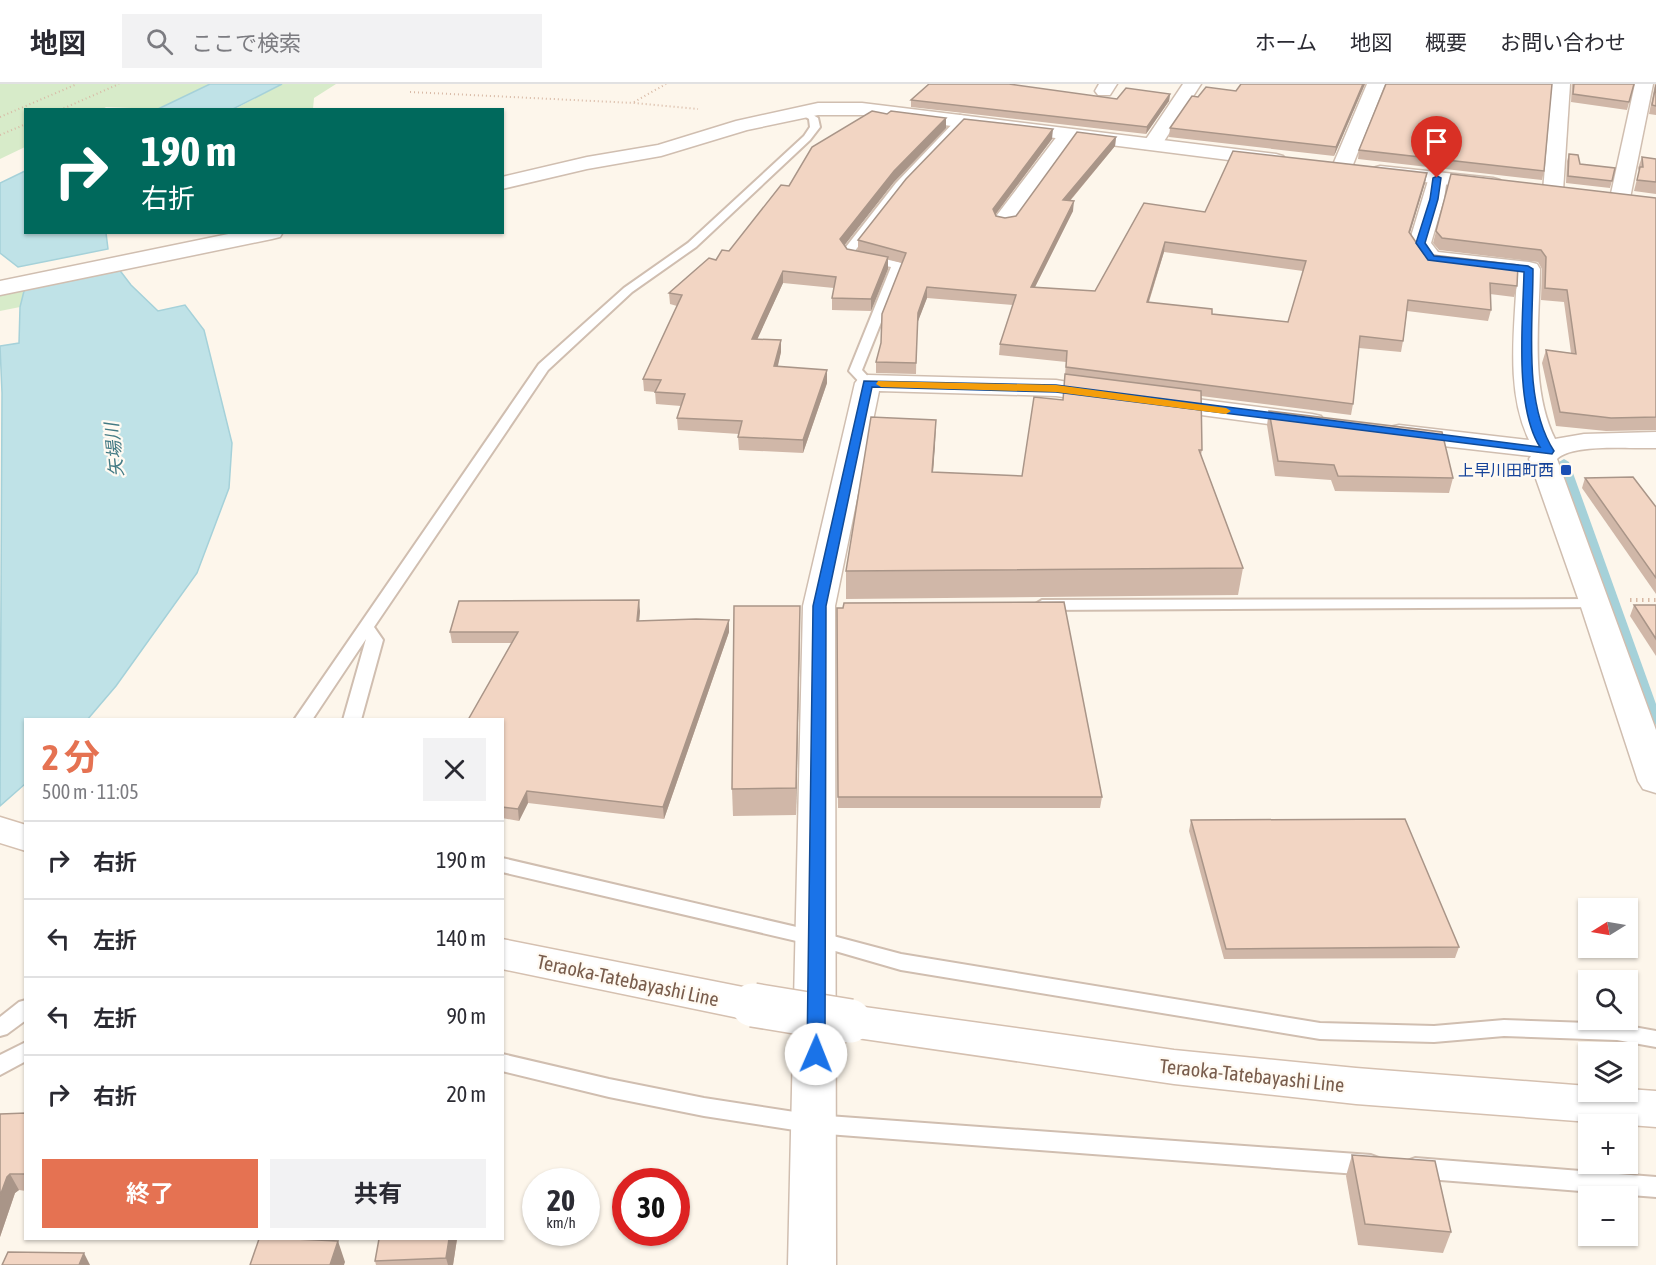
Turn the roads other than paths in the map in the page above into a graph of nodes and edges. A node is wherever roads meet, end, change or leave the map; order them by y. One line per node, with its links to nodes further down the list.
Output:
1 (1192, 84): 8 (street)
2 (1376, 84): 11 (street)
3 (1561, 84): 14 (street)
4 (1644, 84): 16 (street)
5 (803, 112): 6 (street); 13 (street); 27 (lane)
6 (960, 122): 7 (street); 20 (lane)
7 (1068, 135): 8 (street); 17 (street)
8 (1152, 145): 9 (street)
9 (1294, 162)
10 (1318, 165): 11 (street)
11 (1342, 167): 12 (street)
12 (1437, 178): 14 (street); 24 (street)
13 (504, 183)
14 (1552, 190): 15 (street)
15 (1575, 193)
16 (1597, 195)
17 (1005, 220)
18 (262, 234): 19 (street)
19 (5, 287)
20 (868, 383): 21 (street); 34 (street)
21 (1337, 426)
22 (1372, 430): 24 (street)
23 (1656, 440): 24 (street)
24 (1548, 451): 25 (street)
25 (1596, 603): 26 (lane); 30 (street)
26 (1023, 605)
27 (368, 629): 28 (lane); 29 (lane)
28 (304, 718)
29 (353, 718)
30 (1656, 781)
31 (0, 831): 32 (street)
32 (24, 837)
33 (504, 865): 34 (lane)
34 (818, 939): 38 (lane); 43 (street)
35 (504, 954): 42 (street, Teraoka-Tatebayashi Line, bridge)
36 (24, 1010): 37 (lane)
37 (0, 1028)
38 (1656, 1039)
39 (24, 1051): 41 (lane)
40 (504, 1062): 43 (lane)
41 (0, 1066)
42 (1656, 1109)
43 (814, 1124): 44 (lane); 45 (street)
44 (1656, 1187)
45 (812, 1265)

